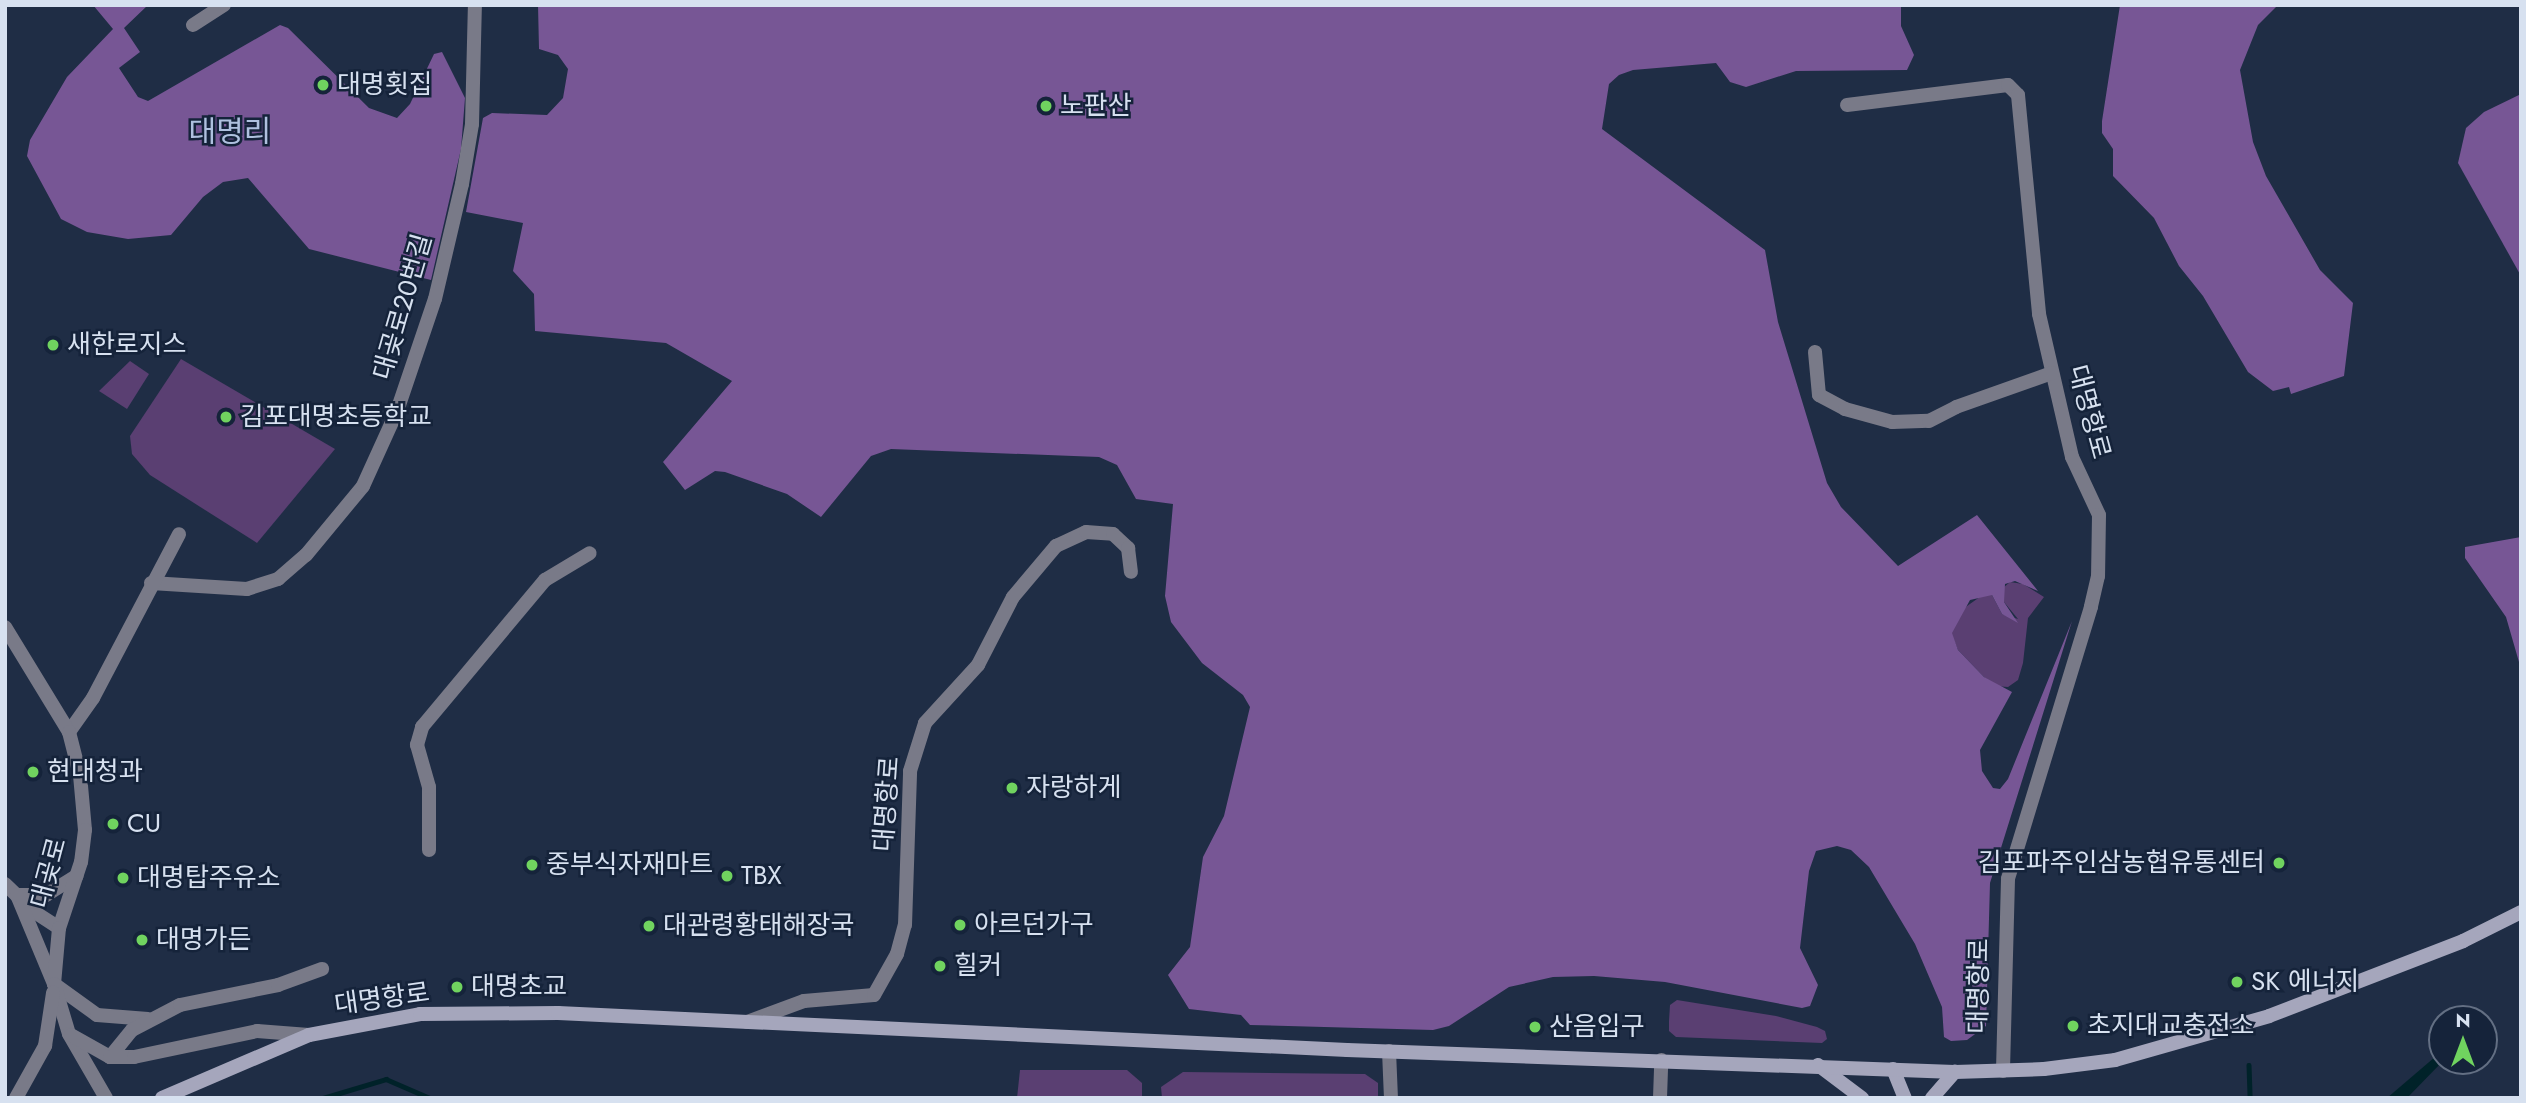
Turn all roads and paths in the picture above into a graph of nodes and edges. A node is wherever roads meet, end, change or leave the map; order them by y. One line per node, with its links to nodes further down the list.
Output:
1 (224, 5): 3 (street)
2 (474, 5): 10 (street, 대곶로20번길)
3 (192, 25)
4 (1847, 105): 6 (street, 대명항로)
5 (1815, 352): 6 (street)
6 (2052, 373): 30 (street, 대명항로)
7 (179, 534): 10 (street)
8 (590, 553): 13 (street)
9 (1131, 572): 22 (street, 대명항로)
10 (151, 583): 12 (street)
11 (5, 626): 12 (street, 대곶로)
12 (69, 732): 14 (street, 대곶로)
13 (429, 850)
14 (77, 876): 16 (street); 18 (street, 대곶로)
15 (5, 884): 16 (street)
16 (17, 895): 18 (street); 20 (street)
17 (2521, 912): 30 (main road, 대명항로)
18 (59, 928): 20 (street, 대곶로)
19 (322, 969): 21 (street)
20 (54, 985): 21 (street); 23 (street, 대곶로); 32 (street)
21 (150, 1019): 26 (street)
22 (747, 1022): 24 (main road, 대명항로); 25 (main road, 대명항로)
23 (69, 1034): 26 (street); 33 (street, 대곶로)
24 (309, 1035): 26 (street); 34 (main road, 대명항로)
25 (1389, 1051): 27 (main road, 대명항로); 35 (street)
26 (110, 1057)
27 (1661, 1060): 28 (main road, 대명항로); 36 (street)
28 (1816, 1064): 29 (main road, 대명항로); 37 (main road)
29 (1894, 1069): 31 (main road, 대명항로); 38 (main road); 39 (main road)
30 (2003, 1071): 31 (main road, 대명항로)
31 (1955, 1072): 40 (main road)
32 (16, 1098)
33 (106, 1098)
34 (162, 1098)
35 (1391, 1098)
36 (1660, 1098)
37 (1863, 1098)
38 (1893, 1098)
39 (1905, 1098)
40 (1932, 1098)

